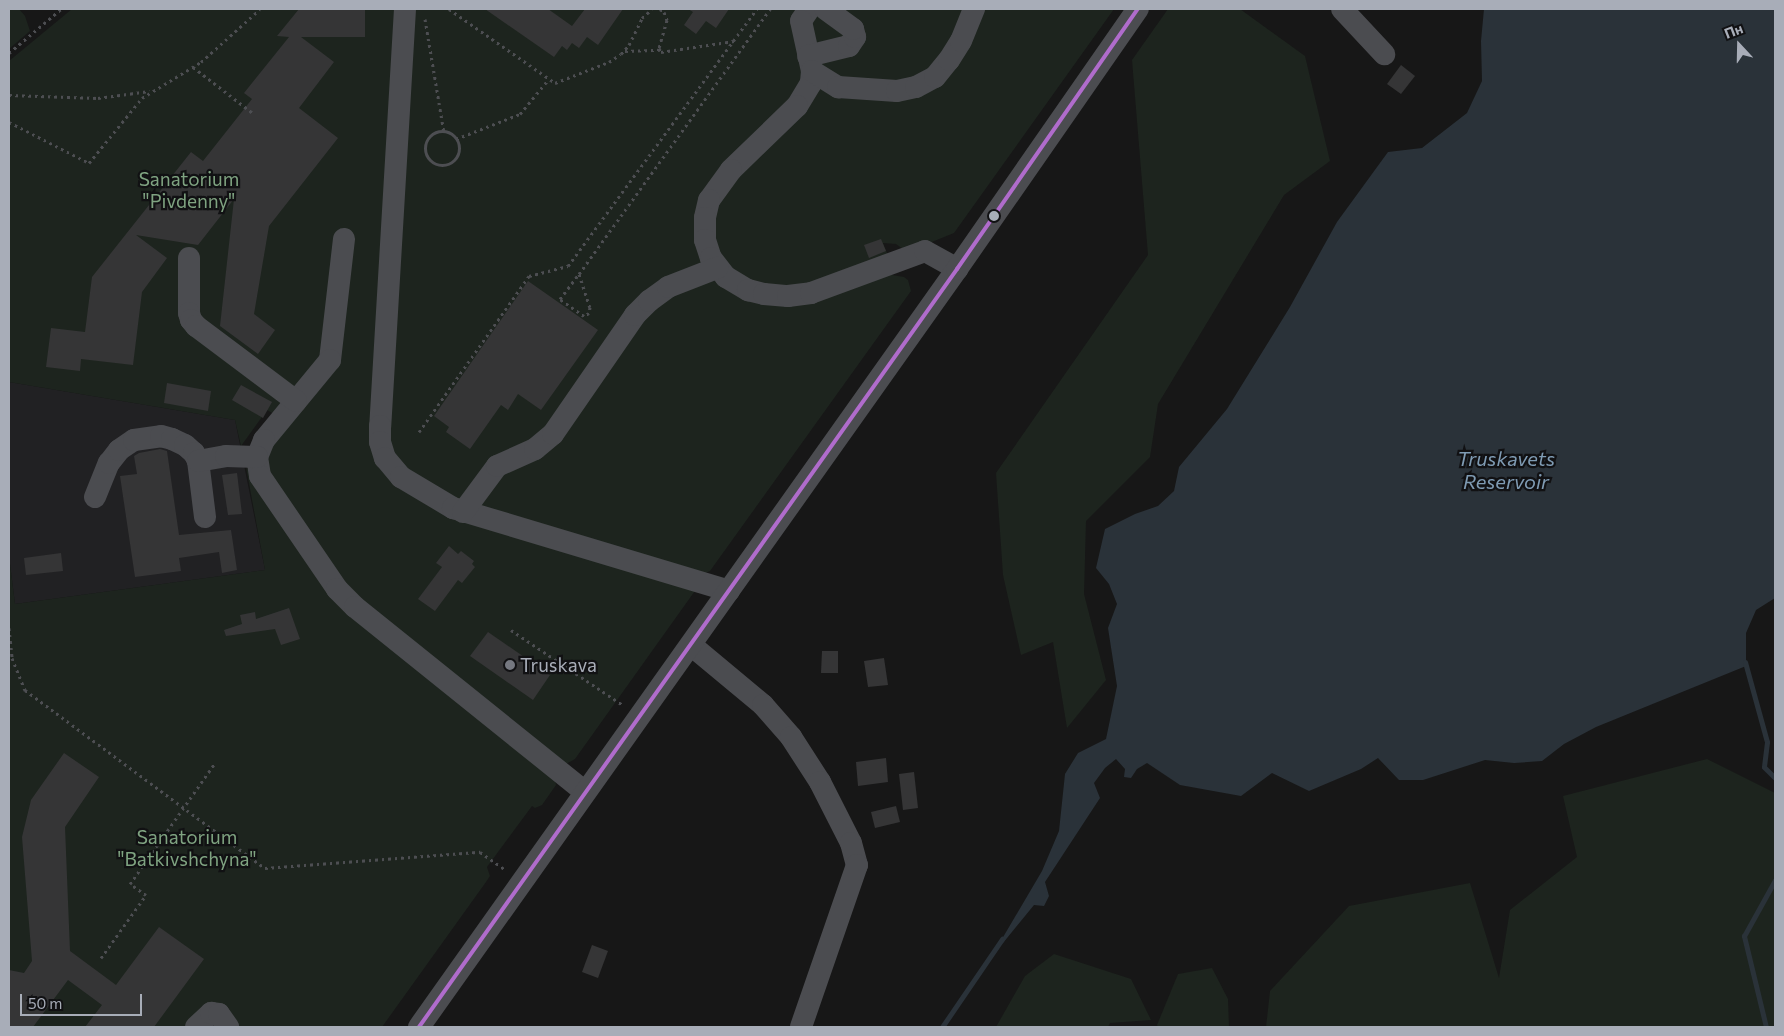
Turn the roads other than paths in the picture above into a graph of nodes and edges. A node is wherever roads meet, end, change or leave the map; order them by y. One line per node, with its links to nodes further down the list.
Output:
1 (809, 9): 8 (street)
2 (825, 9): 8 (street)
3 (974, 9): 8 (street)
4 (1138, 9): 12 (street)
5 (1342, 9): 7 (street)
6 (415, 14): 17 (street)
7 (1384, 54)
8 (810, 64): 11 (street)
9 (344, 239): 13 (street)
10 (189, 258): 13 (street)
11 (718, 268): 12 (street); 17 (street)
12 (957, 269): 19 (street)
13 (296, 401): 14 (street)
14 (256, 457): 15 (street); 21 (street)
15 (198, 461): 16 (street); 18 (street)
16 (95, 497)
17 (463, 512): 19 (street)
18 (205, 517)
19 (729, 591): 20 (street)
20 (691, 645): 21 (street); 25 (street)
21 (585, 792): 24 (street)
22 (196, 1027): 23 (street)
23 (228, 1027)
24 (419, 1027)
25 (801, 1027)

